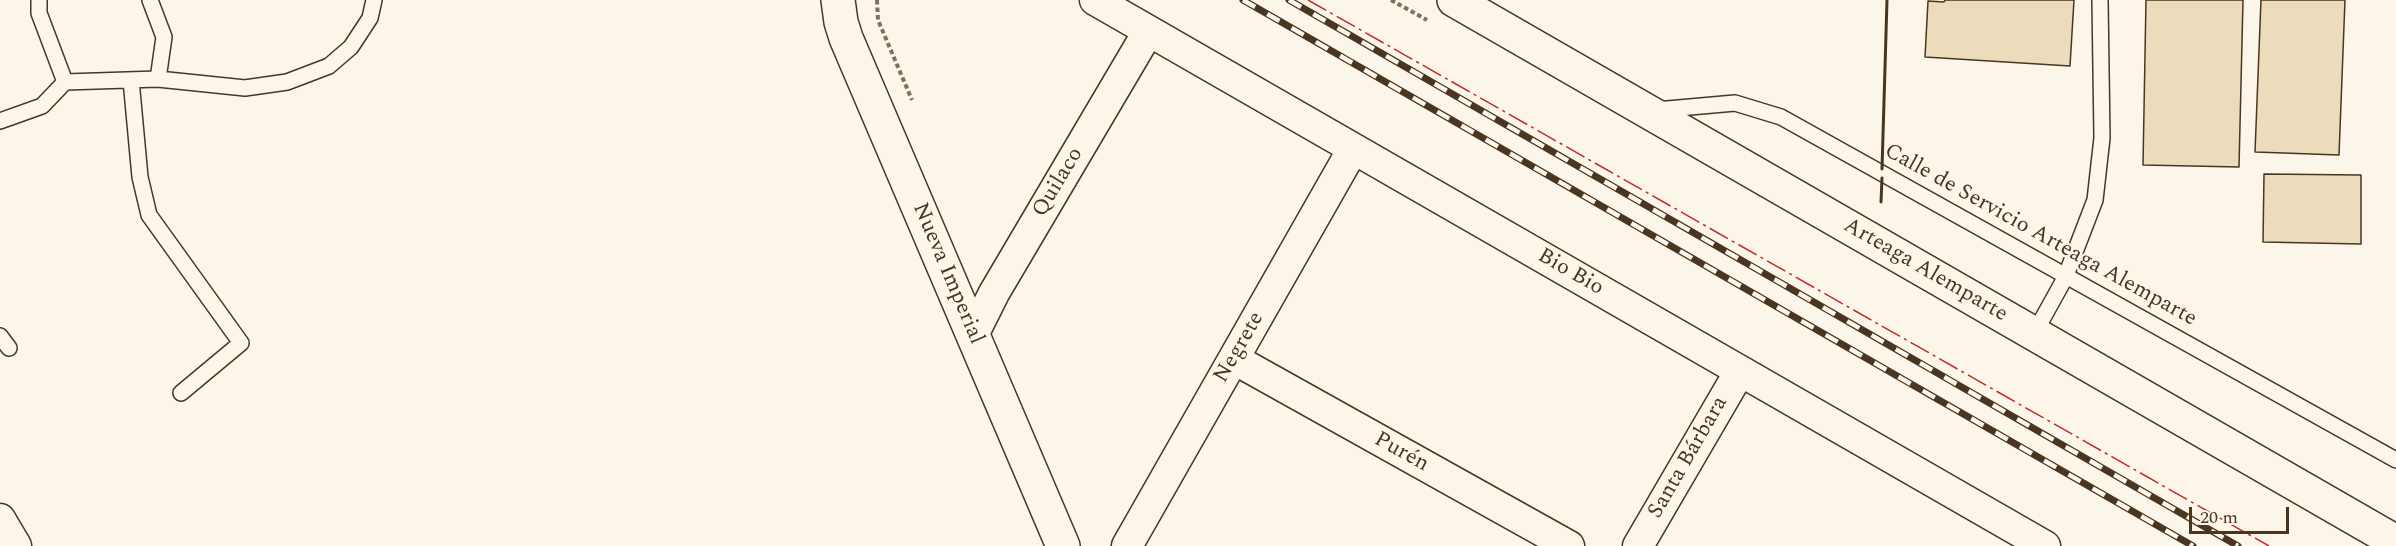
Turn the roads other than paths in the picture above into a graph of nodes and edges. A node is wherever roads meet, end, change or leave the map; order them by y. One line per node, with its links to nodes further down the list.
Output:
1 (39, 0): 11 (lane)
2 (150, 0): 9 (lane)
3 (374, 0): 9 (lane)
4 (838, 0): 17 (main road, Nueva Imperial)
5 (1095, 0): 8 (street, Bio Bio)
6 (1454, 0): 12 (main road, Arteaga Alemparte)
7 (2100, 0): 15 (lane)
8 (1148, 32): 14 (street, Bio Bio); 17 (street, Quilaco)
9 (158, 79): 10 (lane)
10 (131, 80): 11 (lane); 20 (lane)
11 (65, 82): 13 (lane)
12 (1647, 111): 15 (lane, Calle de Servicio Arteaga Alemparte); 16 (main road, Arteaga Alemparte)
13 (0, 121)
14 (1353, 149): 18 (street, Negrete); 19 (street, Bio Bio)
15 (2066, 278): 16 (lane); 21 (lane, Calle de Servicio Arteaga Alemparte)
16 (2034, 334): 23 (main road, Arteaga Alemparte)
17 (973, 335): 25 (main road, Nueva Imperial)
18 (1234, 359): 26 (street, Negrete); 27 (street, Purén)
19 (1740, 371): 28 (street, Santa Bárbara); 29 (street, Bio Bio)
20 (181, 393)
21 (2396, 460)
22 (0, 519): 24 (street)
23 (2396, 542)
24 (16, 546)
25 (1063, 546)
26 (1127, 546)
27 (1569, 546)
28 (1638, 546)
29 (2045, 546)

